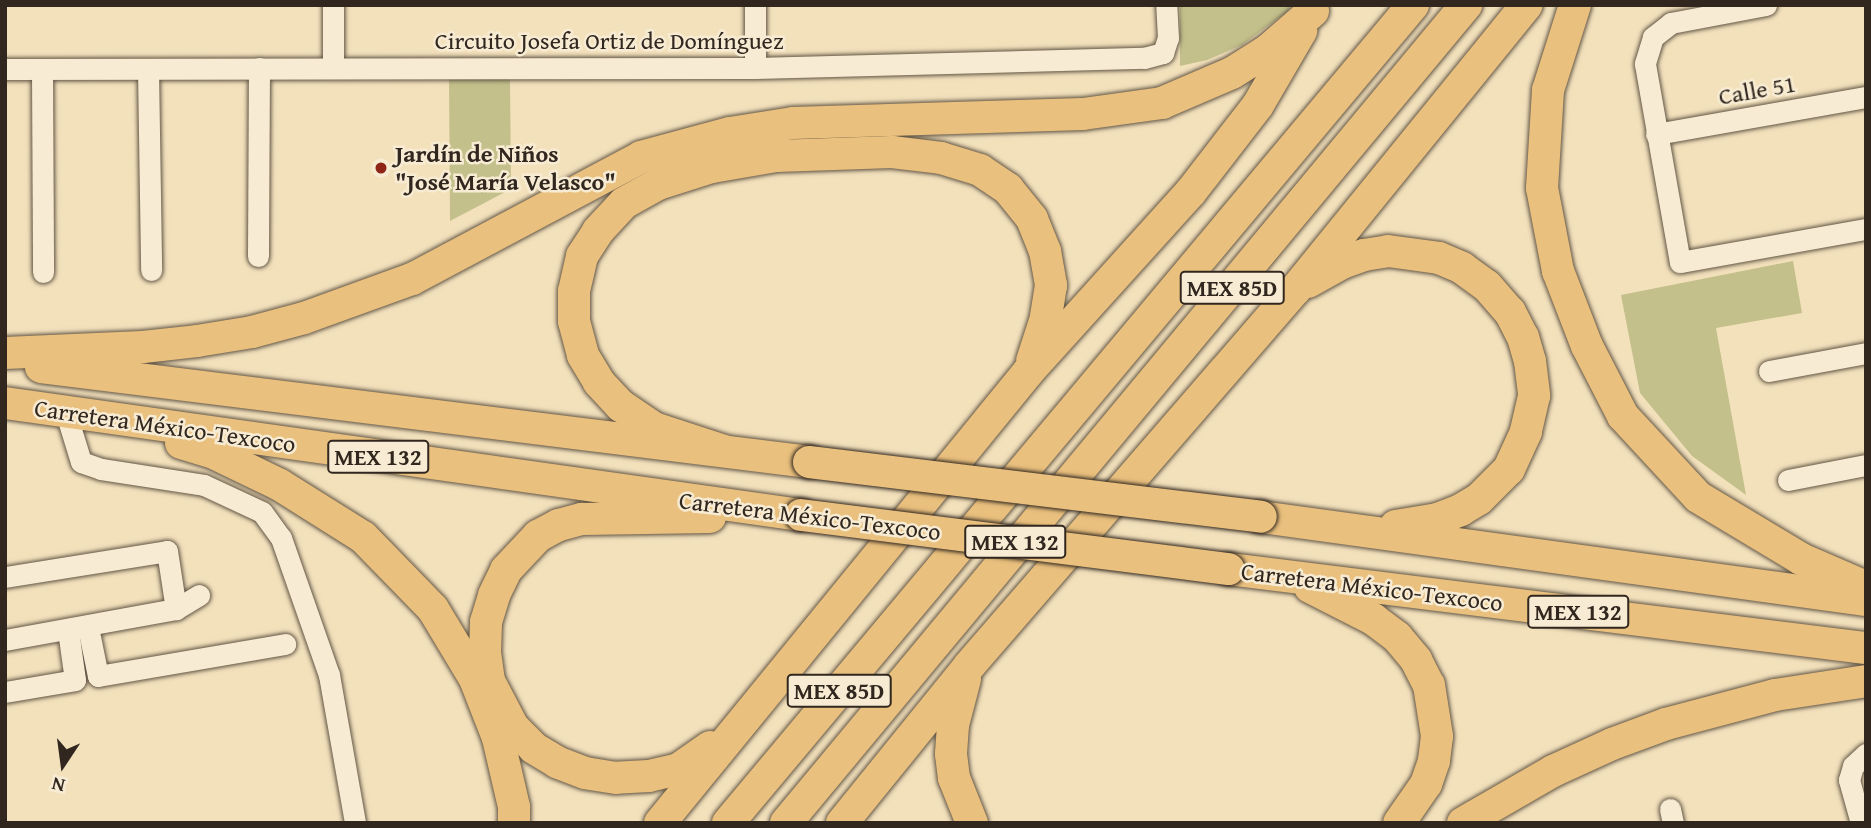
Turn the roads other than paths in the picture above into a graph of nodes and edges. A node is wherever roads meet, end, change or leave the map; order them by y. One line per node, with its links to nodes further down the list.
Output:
1 (333, 5): 11 (street)
2 (755, 5): 12 (street)
3 (1166, 5): 12 (street, Circuito Josefa Ortiz de Domínguez)
4 (1413, 5): 53 (highway, MEX 85D)
5 (1466, 5): 54 (highway, MEX 85D)
6 (1527, 5): 22 (highway)
7 (1576, 5): 37 (highway)
8 (1766, 5): 17 (street)
9 (1314, 8): 23 (highway); 26 (highway)
10 (259, 68): 11 (street, Circuito Josefa Ortiz de Domínguez); 15 (street, Circuito Josefa Ortiz de Domínguez); 19 (street)
11 (333, 68): 12 (street, Circuito Josefa Ortiz de Domínguez)
12 (755, 68)
13 (5, 69): 14 (street, Circuito Josefa Ortiz de Domínguez)
14 (42, 69): 15 (street, Circuito Josefa Ortiz de Domínguez); 21 (street)
15 (148, 69): 20 (street)
16 (1866, 97): 17 (street, Calle 51)
17 (1656, 134): 18 (street)
18 (1866, 229)
19 (258, 256)
20 (151, 270)
21 (43, 272)
22 (1295, 290): 34 (highway); 45 (highway)
23 (5, 353)
24 (1866, 353): 27 (street)
25 (5, 362): 30 (highway, Carretera México-Texcoco / MEX 132)
26 (1028, 371): 30 (highway); 48 (highway)
27 (1769, 371)
28 (5, 403): 29 (highway, Carretera México-Texcoco / MEX 132)
29 (68, 411): 33 (highway, Carretera México-Texcoco / MEX 132); 50 (street); 51 (highway)
30 (724, 451): 34 (highway, Carretera México-Texcoco / MEX 132, bridge)
31 (1866, 465): 32 (street)
32 (1788, 480)
33 (752, 508): 35 (highway, Carretera México-Texcoco / MEX 132, bridge); 48 (highway)
34 (1364, 530): 39 (highway, Carretera México-Texcoco / MEX 132)
35 (1290, 577): 44 (highway, Carretera México-Texcoco / MEX 132); 57 (highway)
36 (5, 578): 40 (street)
37 (1866, 587)
38 (199, 595): 40 (street)
39 (1866, 600)
40 (176, 609): 41 (street)
41 (78, 628): 42 (street); 43 (street); 47 (street)
42 (5, 640)
43 (285, 644)
44 (1866, 648)
45 (969, 666): 55 (highway); 56 (highway)
46 (1866, 681): 58 (highway)
47 (5, 692)
48 (731, 733): 52 (highway)
49 (1866, 754): 59 (street)
50 (355, 823)
51 (514, 823)
52 (660, 823)
53 (728, 823)
54 (786, 823)
55 (842, 823)
56 (972, 823)
57 (1399, 823)
58 (1463, 823)
59 (1861, 823)

